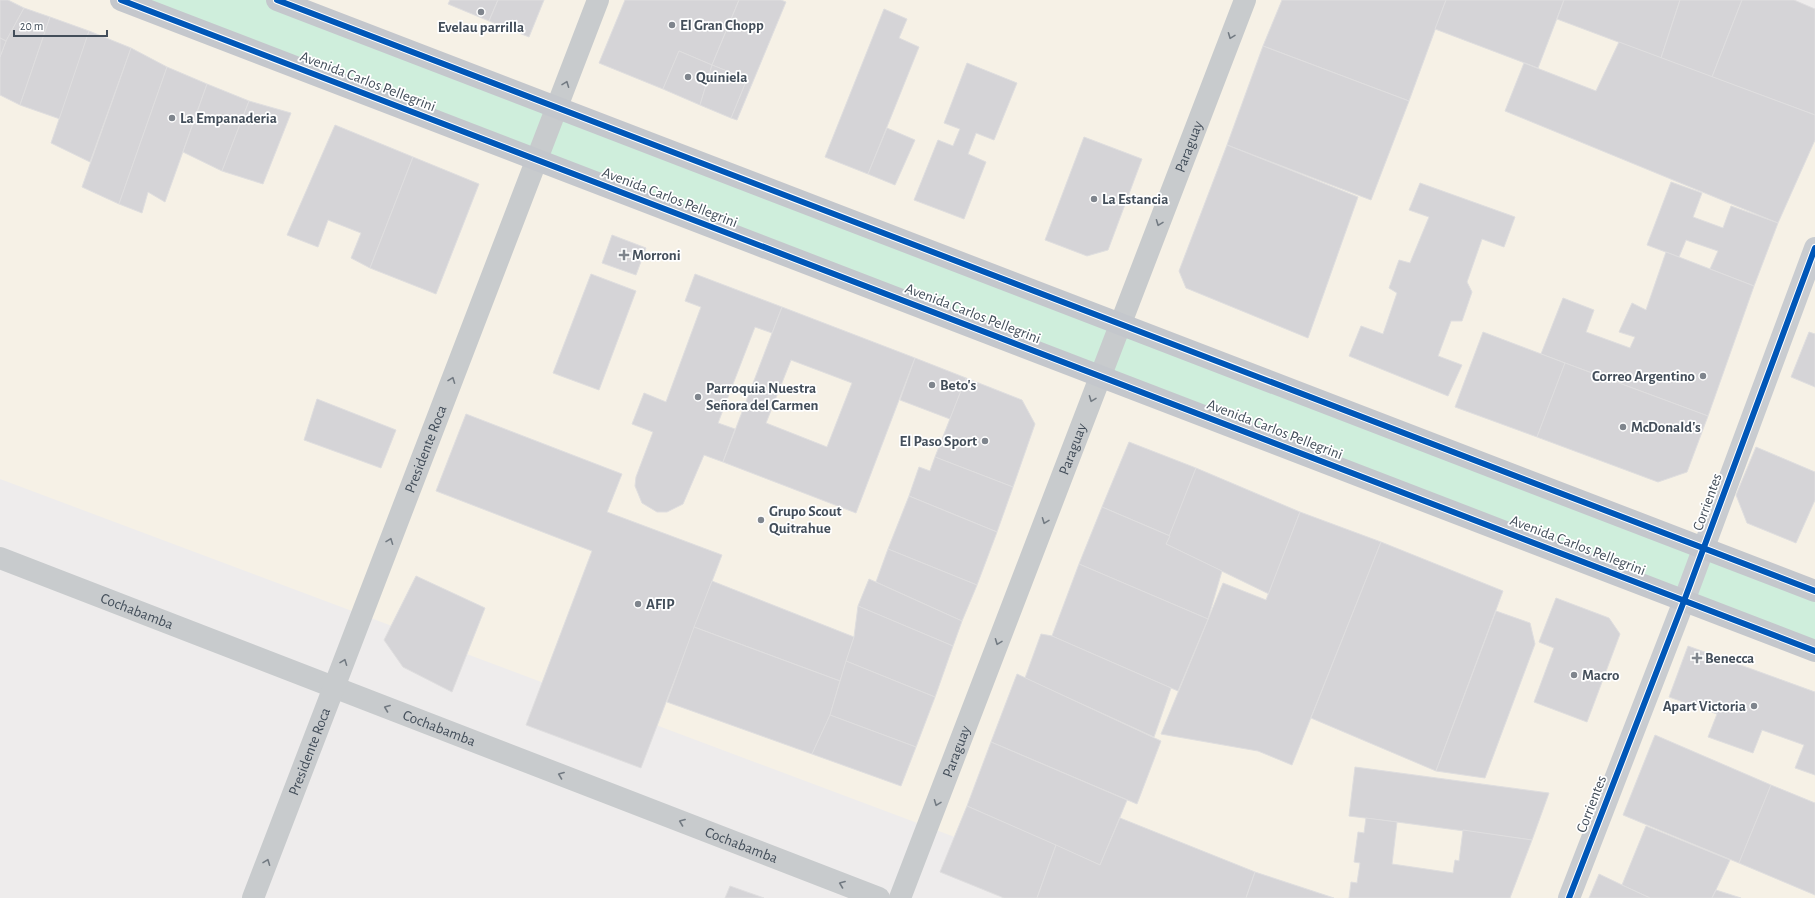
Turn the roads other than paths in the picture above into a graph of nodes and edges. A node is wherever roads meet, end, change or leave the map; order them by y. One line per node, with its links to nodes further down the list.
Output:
1 (121, 0): 6 (main road, Avenida Carlos Pellegrini)
2 (277, 0): 5 (main road)
3 (598, 0): 5 (street, Presidente Roca, one-way to 3)
4 (1245, 0): 8 (street, Paraguay, one-way to 8)
5 (557, 108): 6 (street, Presidente Roca); 8 (main road)
6 (537, 160): 9 (main road, Avenida Carlos Pellegrini); 15 (street, Presidente Roca, one-way to 6)
7 (1815, 248): 10 (main road, Corrientes)
8 (1121, 324): 9 (street, Paraguay); 10 (main road)
9 (1101, 376): 13 (main road, Avenida Carlos Pellegrini); 18 (street, Paraguay, one-way to 18)
10 (1704, 548): 12 (main road); 13 (main road, Corrientes)
11 (0, 558): 15 (street, Cochabamba)
12 (1815, 591)
13 (1684, 600): 14 (main road, Avenida Carlos Pellegrini); 19 (main road, Corrientes)
14 (1815, 651)
15 (334, 687): 16 (street, Presidente Roca, one-way to 15); 17 (street, Cochabamba, one-way to 15)
16 (253, 898)
17 (878, 898)
18 (900, 898)
19 (1569, 898)

